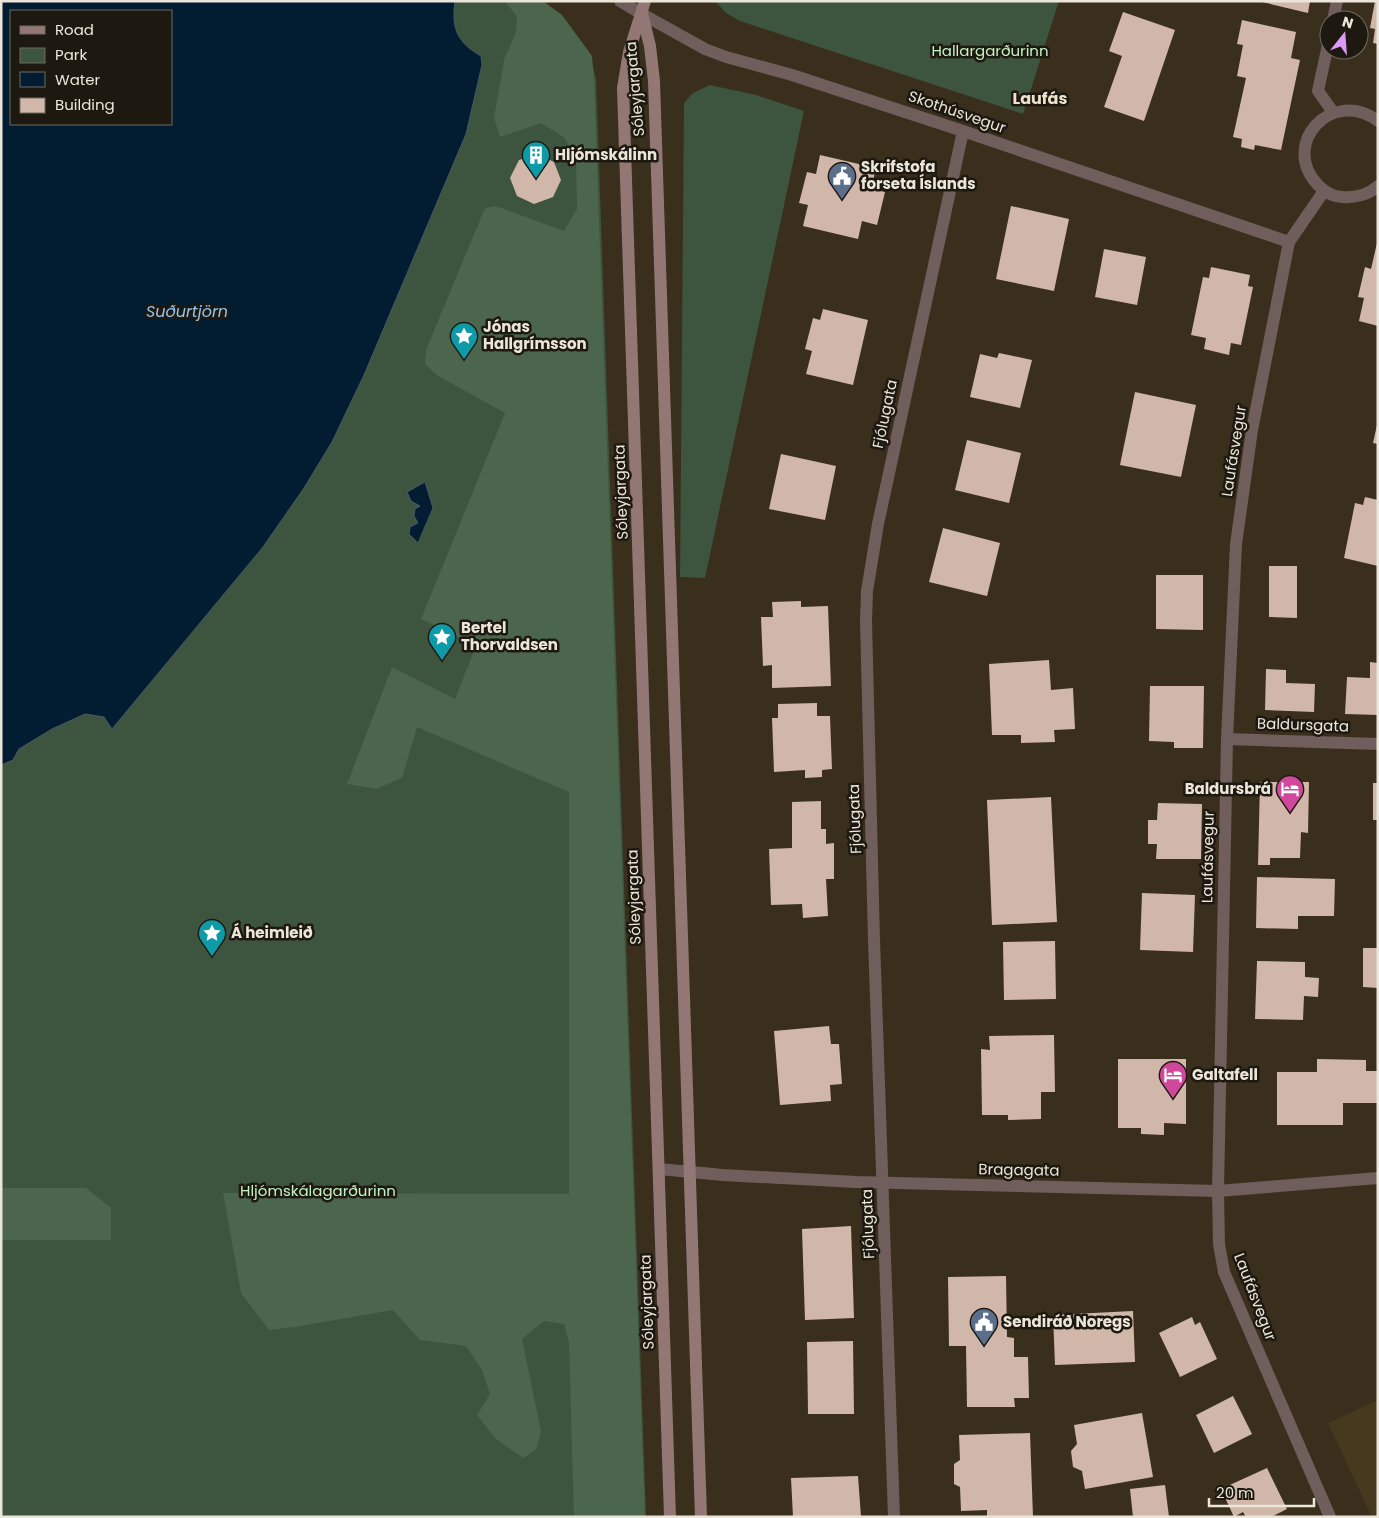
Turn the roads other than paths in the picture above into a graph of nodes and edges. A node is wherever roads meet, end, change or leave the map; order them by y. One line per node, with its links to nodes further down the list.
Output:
1 (620, 1): 3 (street, Skothúsvegur)
2 (645, 1): 3 (main road)
3 (642, 14): 7 (street, Skothúsvegur); 13 (main road, Sóleyjargata); 14 (main road, Sóleyjargata)
4 (1325, 60): 5 (street)
5 (1333, 112): 6 (street); 9 (street)
6 (1378, 120)
7 (963, 131): 10 (street, Skothúsvegur); 16 (street, Fjólugata)
8 (1378, 186): 9 (street)
9 (1324, 191): 10 (street, Laufásvegur)
10 (1289, 242): 11 (street, Laufásvegur)
11 (1227, 739): 12 (street, Baldursgata); 17 (street, Laufásvegur)
12 (1378, 744)
13 (659, 1169): 14 (street, Bragagata); 18 (main road, Sóleyjargata)
14 (689, 1172): 16 (street, Bragagata); 19 (main road, Sóleyjargata)
15 (1378, 1178): 17 (street, Bragagata)
16 (884, 1183): 17 (street, Bragagata); 20 (street, Fjólugata)
17 (1218, 1191): 21 (street, Laufásvegur)
18 (670, 1517)
19 (701, 1517)
20 (894, 1517)
21 (1330, 1517)

